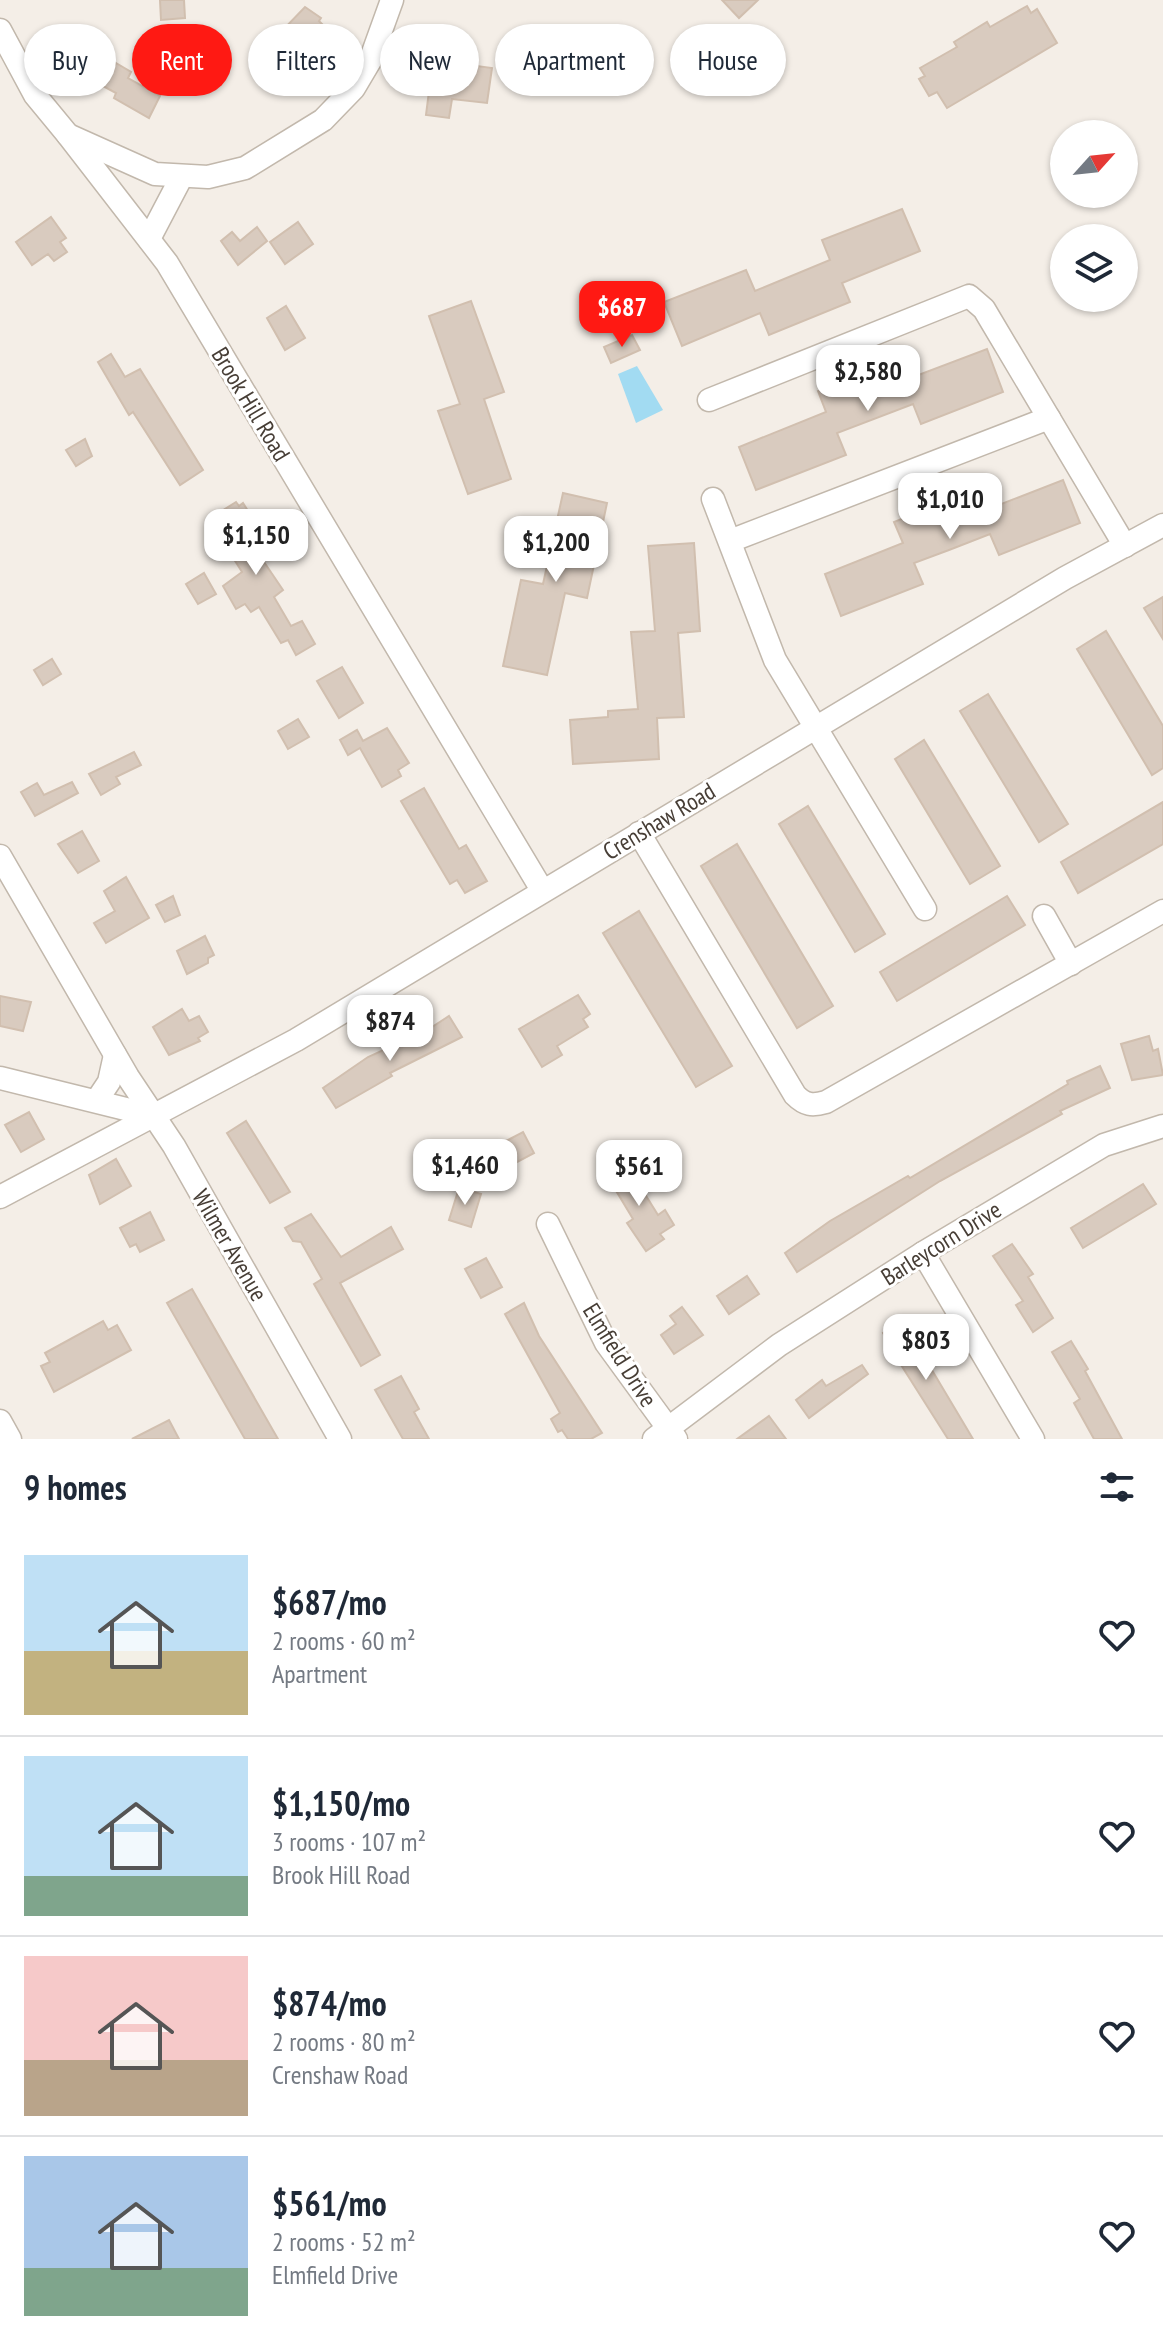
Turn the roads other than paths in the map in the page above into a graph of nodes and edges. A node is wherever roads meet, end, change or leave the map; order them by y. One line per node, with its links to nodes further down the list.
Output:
1 (392, 0): 4 (street)
2 (0, 30): 3 (street, Brook Hill Road)
3 (68, 135): 4 (street); 5 (street, Brook Hill Road)
4 (181, 178): 5 (street)
5 (149, 239): 15 (street, Brook Hill Road)
6 (709, 400): 7 (street)
7 (1049, 418): 10 (street); 11 (street)
8 (713, 499): 10 (street)
9 (1163, 525): 11 (street, Crenshaw Road)
10 (730, 541): 12 (street)
11 (1125, 546): 12 (street, Crenshaw Road)
12 (814, 729): 13 (street, Crenshaw Road); 16 (street)
13 (639, 833): 15 (street, Crenshaw Road); 19 (street)
14 (0, 856): 20 (street, Wilmer Avenue)
15 (542, 890): 23 (street, Crenshaw Road)
16 (925, 909)
17 (1163, 911): 19 (street)
18 (1044, 916): 19 (street)
19 (1071, 964)
20 (115, 1055): 22 (street); 23 (street, Wilmer Avenue)
21 (0, 1078): 22 (street)
22 (97, 1100): 23 (street)
23 (154, 1116): 25 (street, Crenshaw Road); 31 (street, Wilmer Avenue)
24 (1163, 1126): 27 (street, Barleycorn Drive)
25 (0, 1197)
26 (548, 1224): 29 (street, Elmfield Drive)
27 (923, 1253): 29 (street, Barleycorn Drive); 32 (street)
28 (0, 1421): 30 (street)
29 (666, 1435)
30 (10, 1439)
31 (340, 1439)
32 (1033, 1439)

